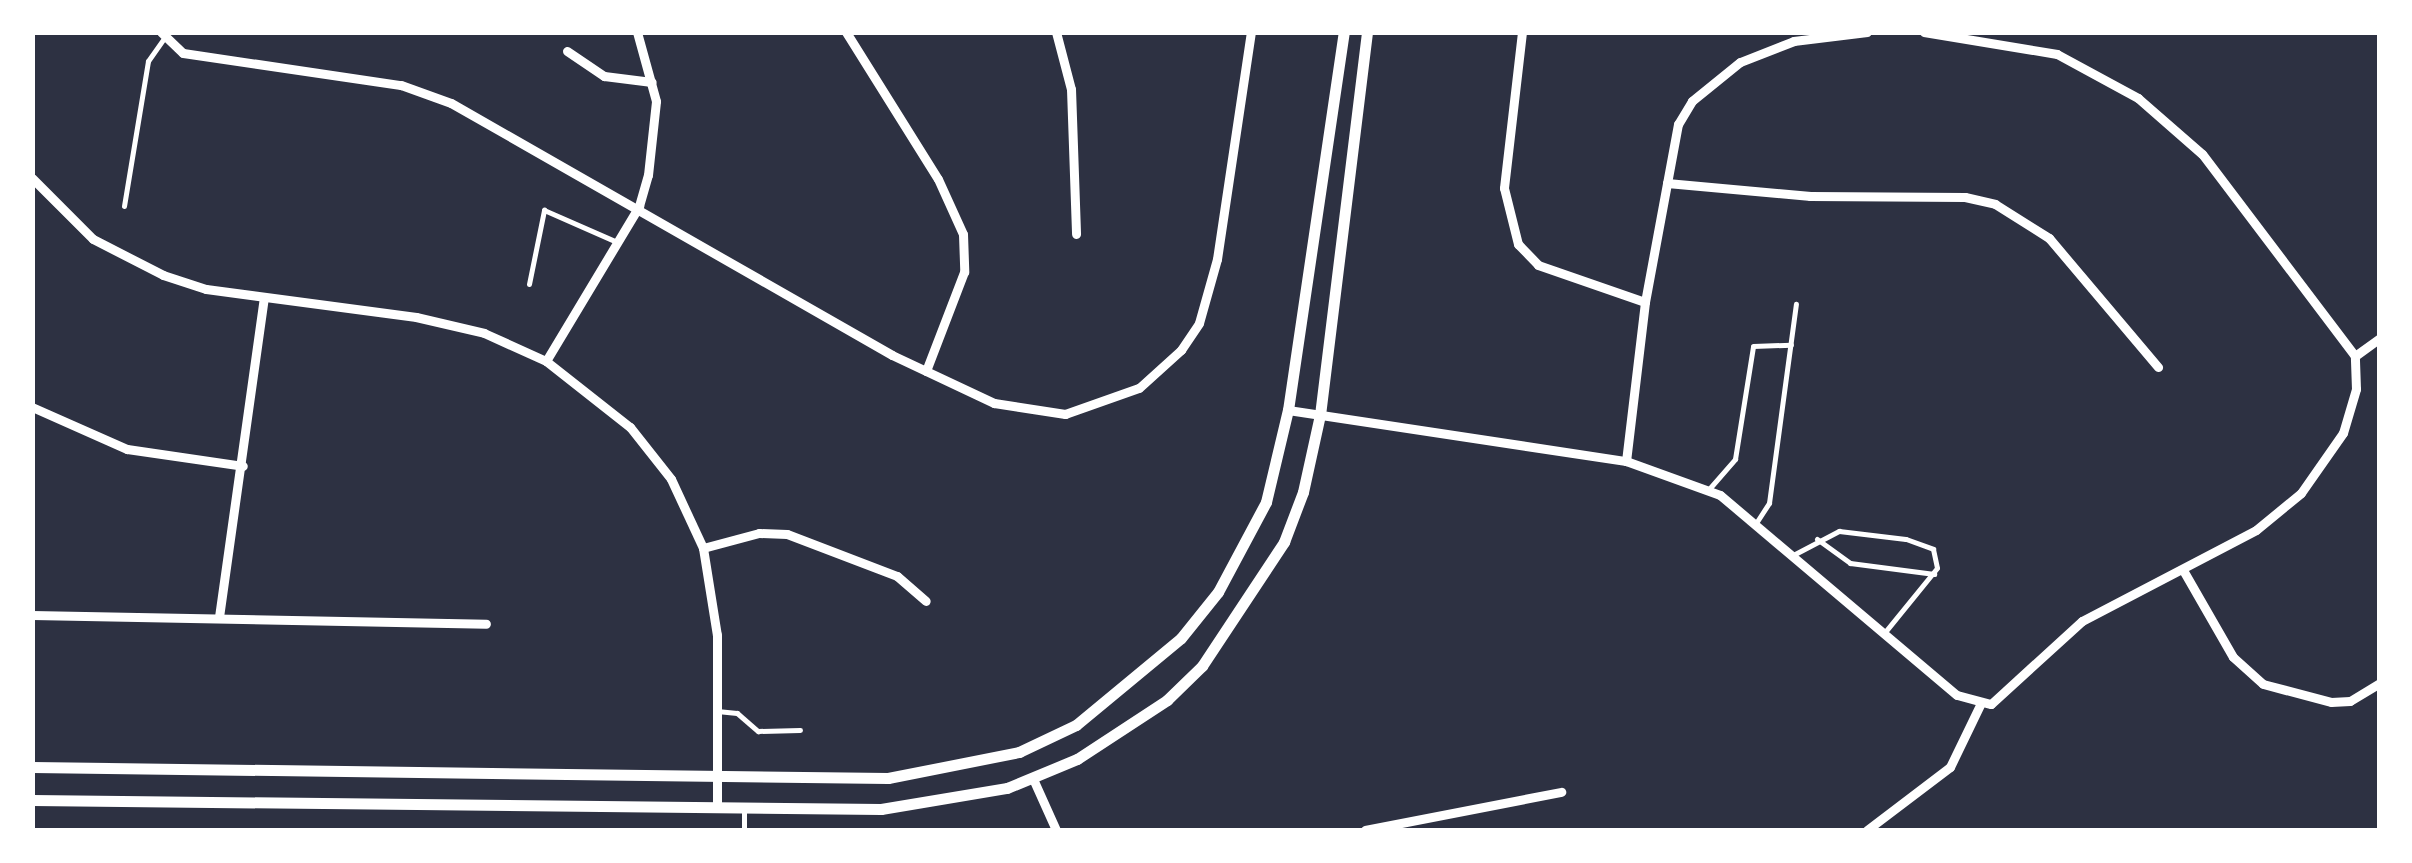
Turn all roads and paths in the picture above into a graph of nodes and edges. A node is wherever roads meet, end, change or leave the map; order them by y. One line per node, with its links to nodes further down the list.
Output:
1 (637, 32): 12 (street)
2 (846, 32): 28 (street)
3 (1056, 32): 17 (street)
4 (1251, 32): 28 (street)
5 (1344, 32): 30 (street)
6 (1367, 32): 31 (street)
7 (1522, 32): 21 (street)
8 (1866, 32): 14 (street)
9 (1924, 32): 25 (street)
10 (163, 35): 15 (lane); 16 (street)
11 (567, 51): 12 (street)
12 (652, 82): 16 (street)
13 (32, 178): 20 (street)
14 (1666, 182): 21 (street); 27 (street)
15 (124, 206)
16 (639, 206): 18 (street); 28 (street)
17 (1076, 234)
18 (617, 242): 19 (lane); 26 (street)
19 (528, 284)
20 (264, 297): 26 (street); 33 (street)
21 (1645, 302): 32 (street)
22 (1796, 304): 24 (lane)
23 (2380, 338): 25 (street)
24 (1791, 345): 34 (lane); 35 (lane)
25 (2356, 356): 39 (street)
26 (546, 361): 37 (street)
27 (2158, 367)
28 (926, 371)
29 (32, 407): 33 (street)
30 (1288, 410): 31 (street); 51 (street)
31 (1320, 415): 32 (street); 52 (street)
32 (1626, 462): 34 (street)
33 (243, 466): 43 (street)
34 (1709, 489): 35 (street)
35 (1756, 522): 38 (street)
36 (1817, 539): 38 (lane); 40 (lane); 40 (lane)
37 (703, 548): 41 (street); 48 (street)
38 (1795, 554): 45 (street)
39 (2183, 570): 46 (street); 47 (street)
40 (1934, 574): 45 (lane)
41 (926, 600)
42 (32, 616): 43 (street)
43 (219, 617): 44 (street)
44 (486, 624)
45 (1885, 632): 47 (street)
46 (2380, 684)
47 (1980, 705): 60 (street)
48 (717, 712): 49 (lane); 51 (street)
49 (800, 730)
50 (32, 767): 51 (street)
51 (717, 776): 55 (street)
52 (1034, 781): 56 (street); 58 (street)
53 (1561, 792): 59 (street)
54 (32, 800): 55 (street)
55 (718, 807): 56 (street)
56 (744, 808): 57 (lane)
57 (744, 830)
58 (1056, 830)
59 (1365, 830)
60 (1868, 830)

